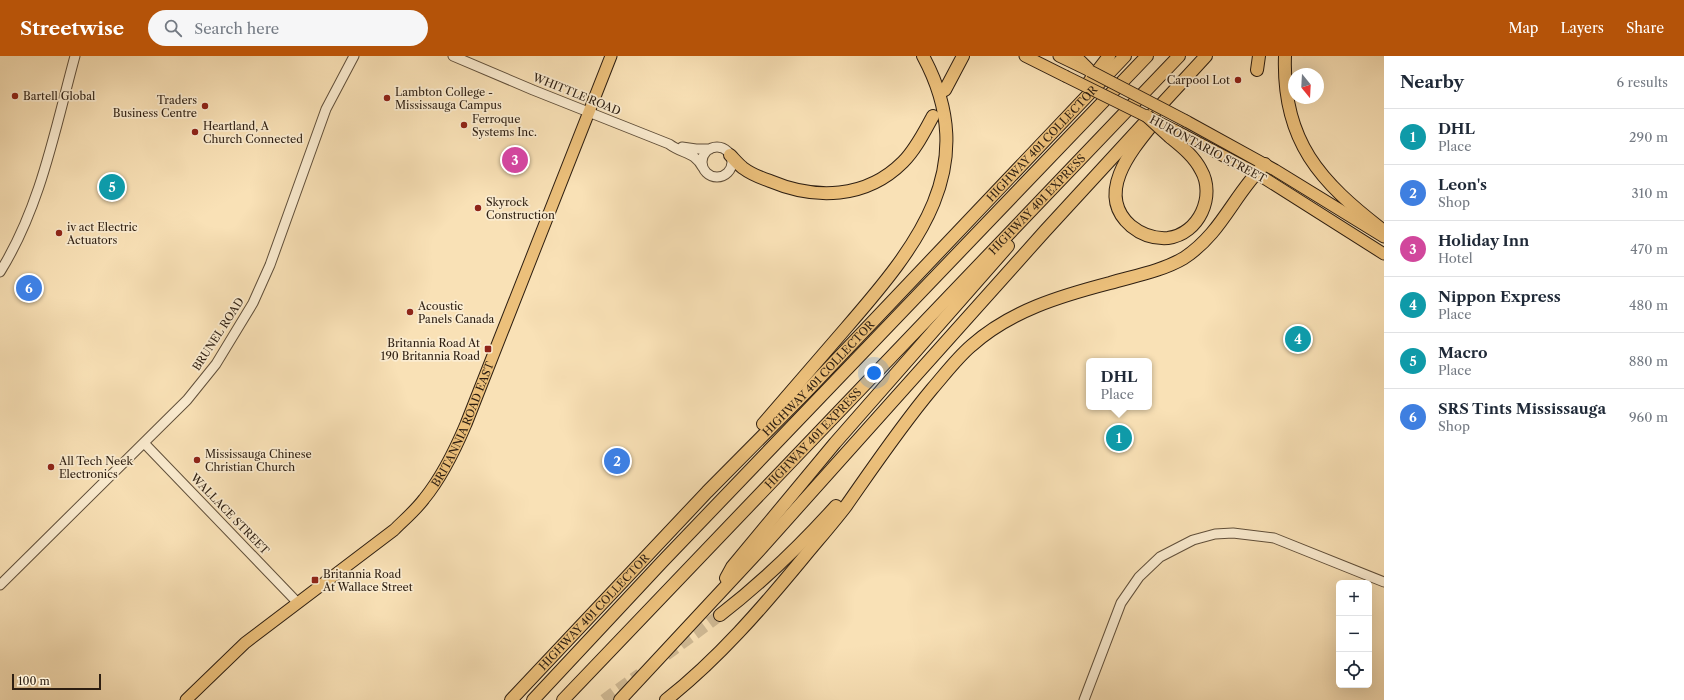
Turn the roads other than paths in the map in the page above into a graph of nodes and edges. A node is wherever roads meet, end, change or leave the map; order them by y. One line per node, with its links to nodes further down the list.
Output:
1 (75, 56): 35 (street)
2 (354, 56): 36 (street, BRUNEL ROAD)
3 (453, 56): 20 (street, WHITTLE ROAD)
4 (611, 56): 20 (main road, BRITANNIA ROAD EAST)
5 (923, 56): 38 (highway)
6 (963, 56): 19 (highway)
7 (1025, 56): 22 (main road, HURONTARIO STREET, bridge)
8 (1059, 56): 16 (main road)
9 (1109, 56): 23 (highway)
10 (1125, 56): 23 (highway, HIGHWAY 401 COLLECTOR)
11 (1147, 56): 46 (highway, HIGHWAY 401 EXPRESS)
12 (1180, 56): 25 (highway, HIGHWAY 401 EXPRESS)
13 (1206, 56): 24 (highway); 41 (highway)
14 (1259, 56): 17 (highway)
15 (1285, 56): 32 (highway)
16 (1077, 60): 18 (highway)
17 (1257, 70)
18 (1090, 71): 29 (main road, HURONTARIO STREET, bridge)
19 (945, 90)
20 (588, 112): 26 (street, WHITTLE ROAD); 42 (main road, BRITANNIA ROAD EAST)
21 (933, 116): 28 (highway)
22 (1147, 116): 24 (highway, bridge)
23 (1066, 118): 38 (highway, HIGHWAY 401 COLLECTOR)
24 (1173, 134): 31 (main road, HURONTARIO STREET)
25 (1096, 143): 41 (highway); 47 (highway, HIGHWAY 401 EXPRESS)
26 (669, 144): 27 (street, WHITTLE ROAD); 30 (street, WHITTLE ROAD)
27 (710, 149): 28 (street); 30 (street)
28 (730, 155): 30 (street)
29 (1265, 164): 31 (highway); 33 (main road, HURONTARIO STREET)
30 (704, 168)
31 (1256, 173): 34 (main road, HURONTARIO STREET); 37 (highway)
32 (1384, 231)
33 (1384, 237)
34 (1384, 254)
35 (0, 272)
36 (145, 444): 40 (street, BRUNEL ROAD); 42 (street, WALLACE STREET)
37 (878, 459): 43 (highway); 49 (highway)
38 (707, 492): 45 (highway, HIGHWAY 401 COLLECTOR)
39 (1384, 582): 50 (street)
40 (0, 586)
41 (717, 595): 48 (highway)
42 (297, 602): 44 (main road, BRITANNIA ROAD EAST)
43 (720, 615)
44 (186, 700)
45 (510, 700)
46 (533, 700)
47 (563, 700)
48 (620, 700)
49 (666, 700)
50 (1084, 700)

